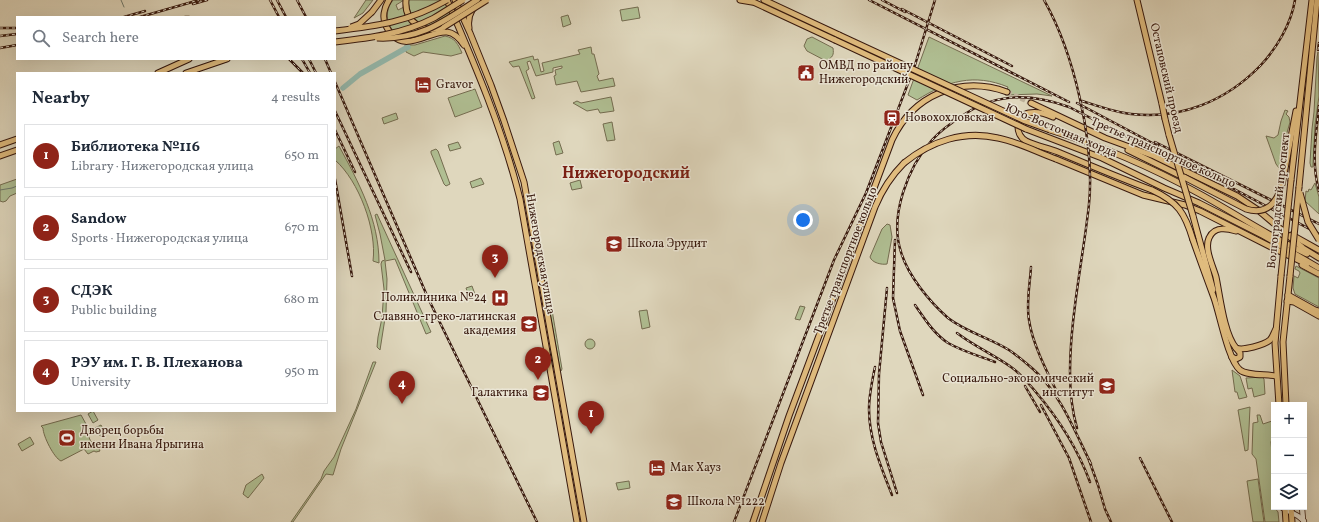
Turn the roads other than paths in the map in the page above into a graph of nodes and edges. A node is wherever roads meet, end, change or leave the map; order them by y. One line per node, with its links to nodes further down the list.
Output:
1 (381, 0): 17 (main road, bridge)
2 (389, 0): 21 (main road)
3 (406, 0): 9 (main road, bridge)
4 (447, 0): 17 (main road, bridge); 21 (main road, Нижегородская улица)
5 (455, 0): 18 (main road, Нижегородская улица)
6 (463, 0): 19 (main road, bridge)
7 (477, 0): 19 (main road, bridge)
8 (482, 0): 18 (main road)
9 (487, 0)
10 (740, 0): 16 (main road)
11 (749, 0): 16 (main road, Юго-Восточная хорда)
12 (764, 0): 41 (main road, Юго-Восточная хорда, bridge)
13 (1137, 0): 45 (main road, Остаповский проезд, bridge)
14 (1312, 0): 26 (main road, Волгоградский проспект)
15 (1317, 0): 35 (main road, Волгоградский проспект)
16 (758, 4): 42 (main road, Юго-Восточная хорда, bridge)
17 (338, 31)
18 (470, 33): 59 (main road, Нижегородская улица)
19 (368, 38): 20 (main road, bridge)
20 (336, 42)
21 (470, 52): 58 (main road, Нижегородская улица)
22 (187, 60): 24 (main road)
23 (224, 60): 25 (main road)
24 (160, 72)
25 (189, 72)
26 (1303, 81): 30 (main road, bridge); 49 (main road, Волгоградский проспект, bridge)
27 (1007, 92): 60 (main road, Третье транспортное кольцо)
28 (1031, 103): 29 (main road, Третье транспортное кольцо)
29 (1075, 124): 30 (main road, Третье транспортное кольцо); 45 (main road, bridge)
30 (1105, 138): 36 (main road, Третье транспортное кольцо)
31 (16, 139): 32 (main road)
32 (0, 145)
33 (16, 150): 34 (main road)
34 (0, 156)
35 (1299, 187): 38 (main road, bridge); 44 (main road, Волгоградский проспект, bridge)
36 (1265, 216): 40 (main road); 41 (main road, Третье транспортное кольцо)
37 (1253, 238): 39 (main road, Третье транспортное кольцо); 50 (main road); 61 (main road, Третье транспортное кольцо, bridge)
38 (1319, 240)
39 (1277, 250): 42 (main road, Третье транспортное кольцо); 43 (main road)
40 (1319, 250)
41 (1319, 259)
42 (1319, 269)
43 (1319, 274)
44 (1288, 295): 46 (main road, Волгоградский проспект); 47 (main road)
45 (1214, 299): 51 (main road)
46 (1287, 301): 48 (main road); 54 (main road, Волгоградский проспект)
47 (1318, 311)
48 (1319, 316)
49 (1276, 328): 50 (main road); 52 (main road, Волгоградский проспект)
50 (1236, 348): 51 (main road)
51 (1232, 357): 52 (main road)
52 (1276, 376): 53 (main road, Волгоградский проспект)
53 (1278, 402)
54 (1286, 402)
55 (1284, 510): 62 (main road); 63 (main road)
56 (1291, 510): 64 (main road); 65 (main road)
57 (1302, 510): 65 (main road)
58 (577, 522)
59 (584, 522)
60 (753, 522)
61 (762, 522)
62 (1282, 522)
63 (1286, 522)
64 (1292, 522)
65 (1304, 522)

